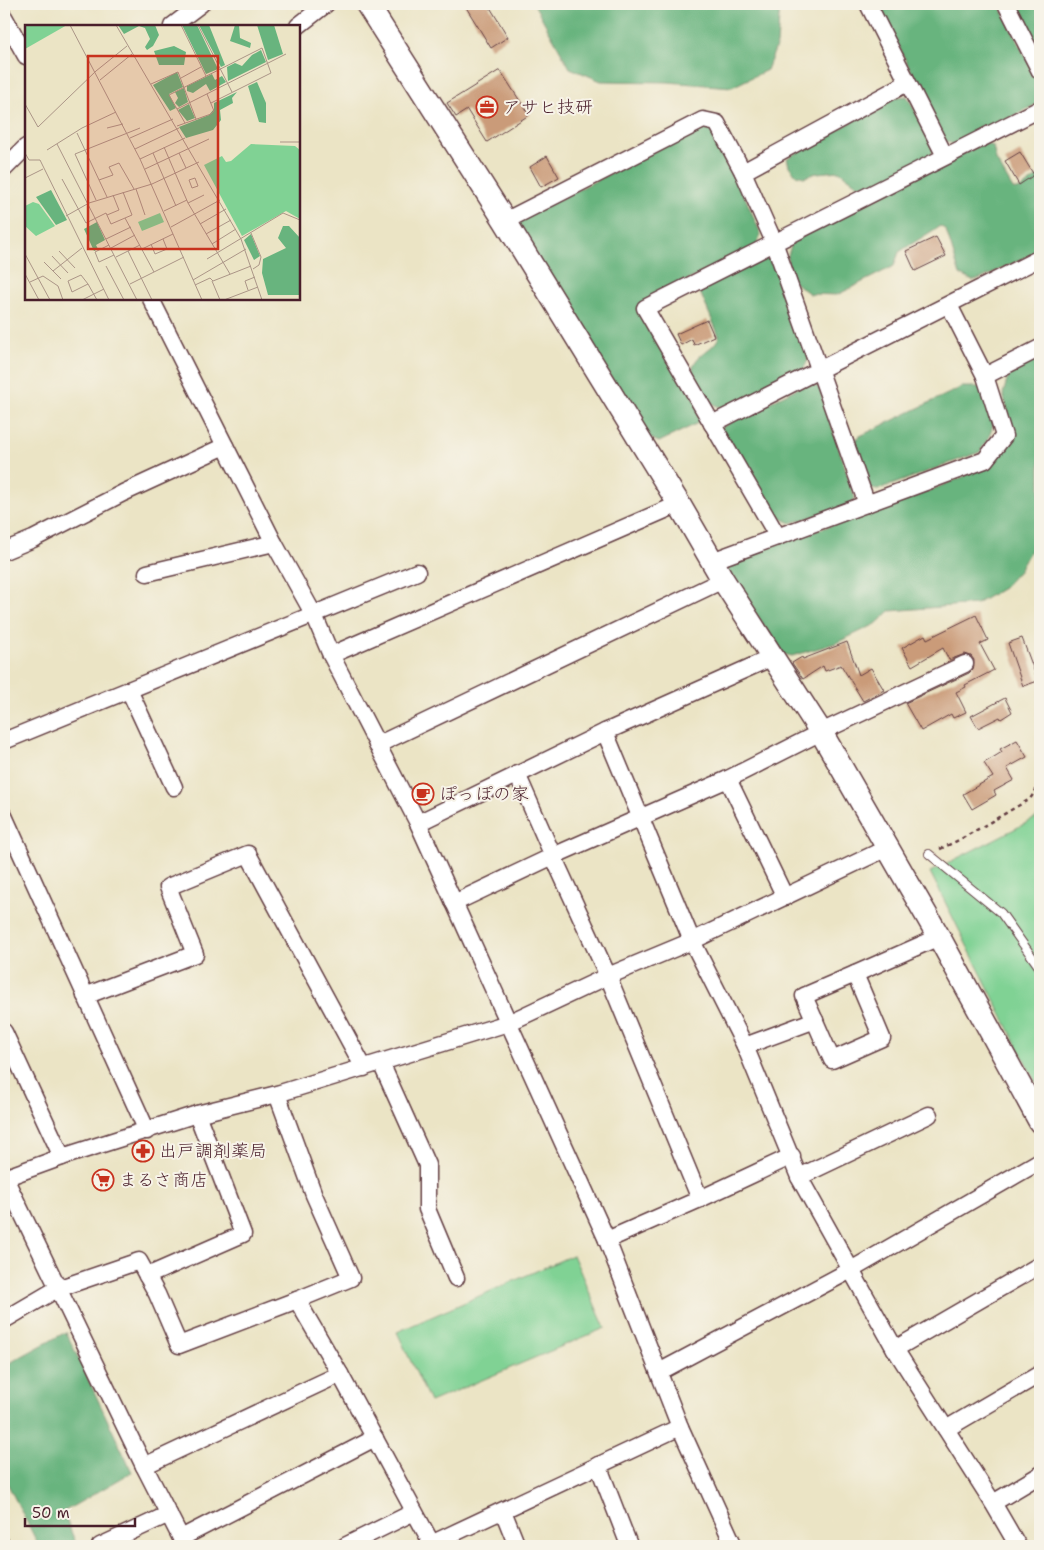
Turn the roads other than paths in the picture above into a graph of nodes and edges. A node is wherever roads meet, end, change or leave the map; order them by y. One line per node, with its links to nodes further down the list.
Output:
1 (201, 4): 7 (street)
2 (326, 4): 8 (street)
3 (366, 4): 17 (street)
4 (868, 4): 11 (street)
5 (1006, 4): 10 (street)
6 (4, 17): 9 (street)
7 (173, 25)
8 (299, 25)
9 (25, 54)
10 (1040, 71)
11 (907, 83): 14 (street); 16 (street)
12 (1040, 109): 14 (street)
13 (25, 148): 15 (street)
14 (945, 156): 18 (street)
15 (4, 169)
16 (743, 172): 17 (street); 18 (street)
17 (504, 221): 27 (street)
18 (774, 242): 23 (street); 25 (street)
19 (1040, 258): 21 (street)
20 (151, 300): 26 (street)
21 (949, 304): 23 (street); 24 (street)
22 (1040, 348): 24 (street)
23 (819, 370): 25 (street); 28 (street)
24 (985, 376): 28 (street)
25 (712, 424): 29 (street)
26 (224, 446): 30 (street); 31 (street)
27 (679, 504): 32 (street); 37 (street)
28 (867, 504): 29 (street)
29 (778, 537): 32 (street)
30 (274, 543): 34 (street); 36 (street)
31 (4, 551)
32 (712, 561): 35 (street)
33 (417, 572): 36 (street)
34 (147, 573)
35 (723, 580): 38 (street); 44 (street)
36 (314, 615): 37 (street); 40 (street)
37 (332, 655): 44 (street)
38 (773, 657): 41 (street); 42 (street)
39 (965, 664): 42 (street)
40 (129, 690): 43 (street); 47 (street)
41 (604, 732): 45 (street); 49 (street)
42 (821, 732): 46 (street); 51 (street)
43 (4, 741)
44 (377, 745): 50 (street)
45 (517, 774): 50 (street); 53 (street)
46 (728, 779): 49 (street); 54 (street)
47 (174, 787)
48 (4, 816): 61 (street)
49 (641, 817): 53 (street); 57 (street)
50 (418, 823): 55 (street)
51 (887, 848): 54 (street); 56 (street)
52 (929, 854): 58 (lane)
53 (553, 856): 55 (street); 60 (street)
54 (785, 897): 57 (street)
55 (454, 903): 63 (street)
56 (939, 938): 59 (street); 71 (street)
57 (692, 941): 60 (street); 65 (street)
58 (1040, 968)
59 (855, 974): 62 (street); 62 (street)
60 (608, 976): 63 (street); 78 (street)
61 (84, 996): 67 (street); 72 (street)
62 (815, 1020): 65 (street)
63 (508, 1024): 66 (street); 79 (street)
64 (4, 1032): 74 (street)
65 (745, 1046): 73 (street)
66 (381, 1063): 67 (street); 83 (street)
67 (364, 1068): 68 (street)
68 (277, 1094): 69 (street); 85 (street)
69 (197, 1114): 72 (street); 82 (street)
70 (929, 1115): 77 (street)
71 (1040, 1122)
72 (147, 1131): 74 (street)
73 (792, 1156): 77 (street); 78 (street)
74 (62, 1157): 76 (street)
75 (1040, 1161): 81 (street)
76 (4, 1177): 84 (street)
77 (799, 1177): 81 (street)
78 (700, 1199): 79 (street)
79 (607, 1240): 88 (street)
80 (1040, 1265): 87 (street)
81 (851, 1270): 87 (street); 88 (street)
82 (147, 1276): 84 (street); 85 (street)
83 (456, 1278)
84 (58, 1289): 86 (street); 94 (street)
85 (297, 1300): 89 (street)
86 (4, 1320)
87 (895, 1349): 92 (street)
88 (659, 1372): 91 (street)
89 (340, 1374): 93 (street); 94 (street)
90 (1040, 1374): 92 (street)
91 (680, 1428): 95 (street); 107 (street)
92 (946, 1429): 97 (street)
93 (375, 1438): 99 (street); 101 (street)
94 (144, 1466): 100 (street)
95 (598, 1466): 98 (street); 106 (street)
96 (1040, 1475): 97 (street)
97 (993, 1504): 108 (street)
98 (503, 1511): 102 (street); 105 (street)
99 (414, 1512): 102 (street); 104 (street)
100 (169, 1514): 101 (street); 103 (street)
101 (183, 1542)
102 (432, 1545)
103 (100, 1546)
104 (345, 1546)
105 (518, 1546)
106 (626, 1546)
107 (734, 1546)
108 (1018, 1546)

